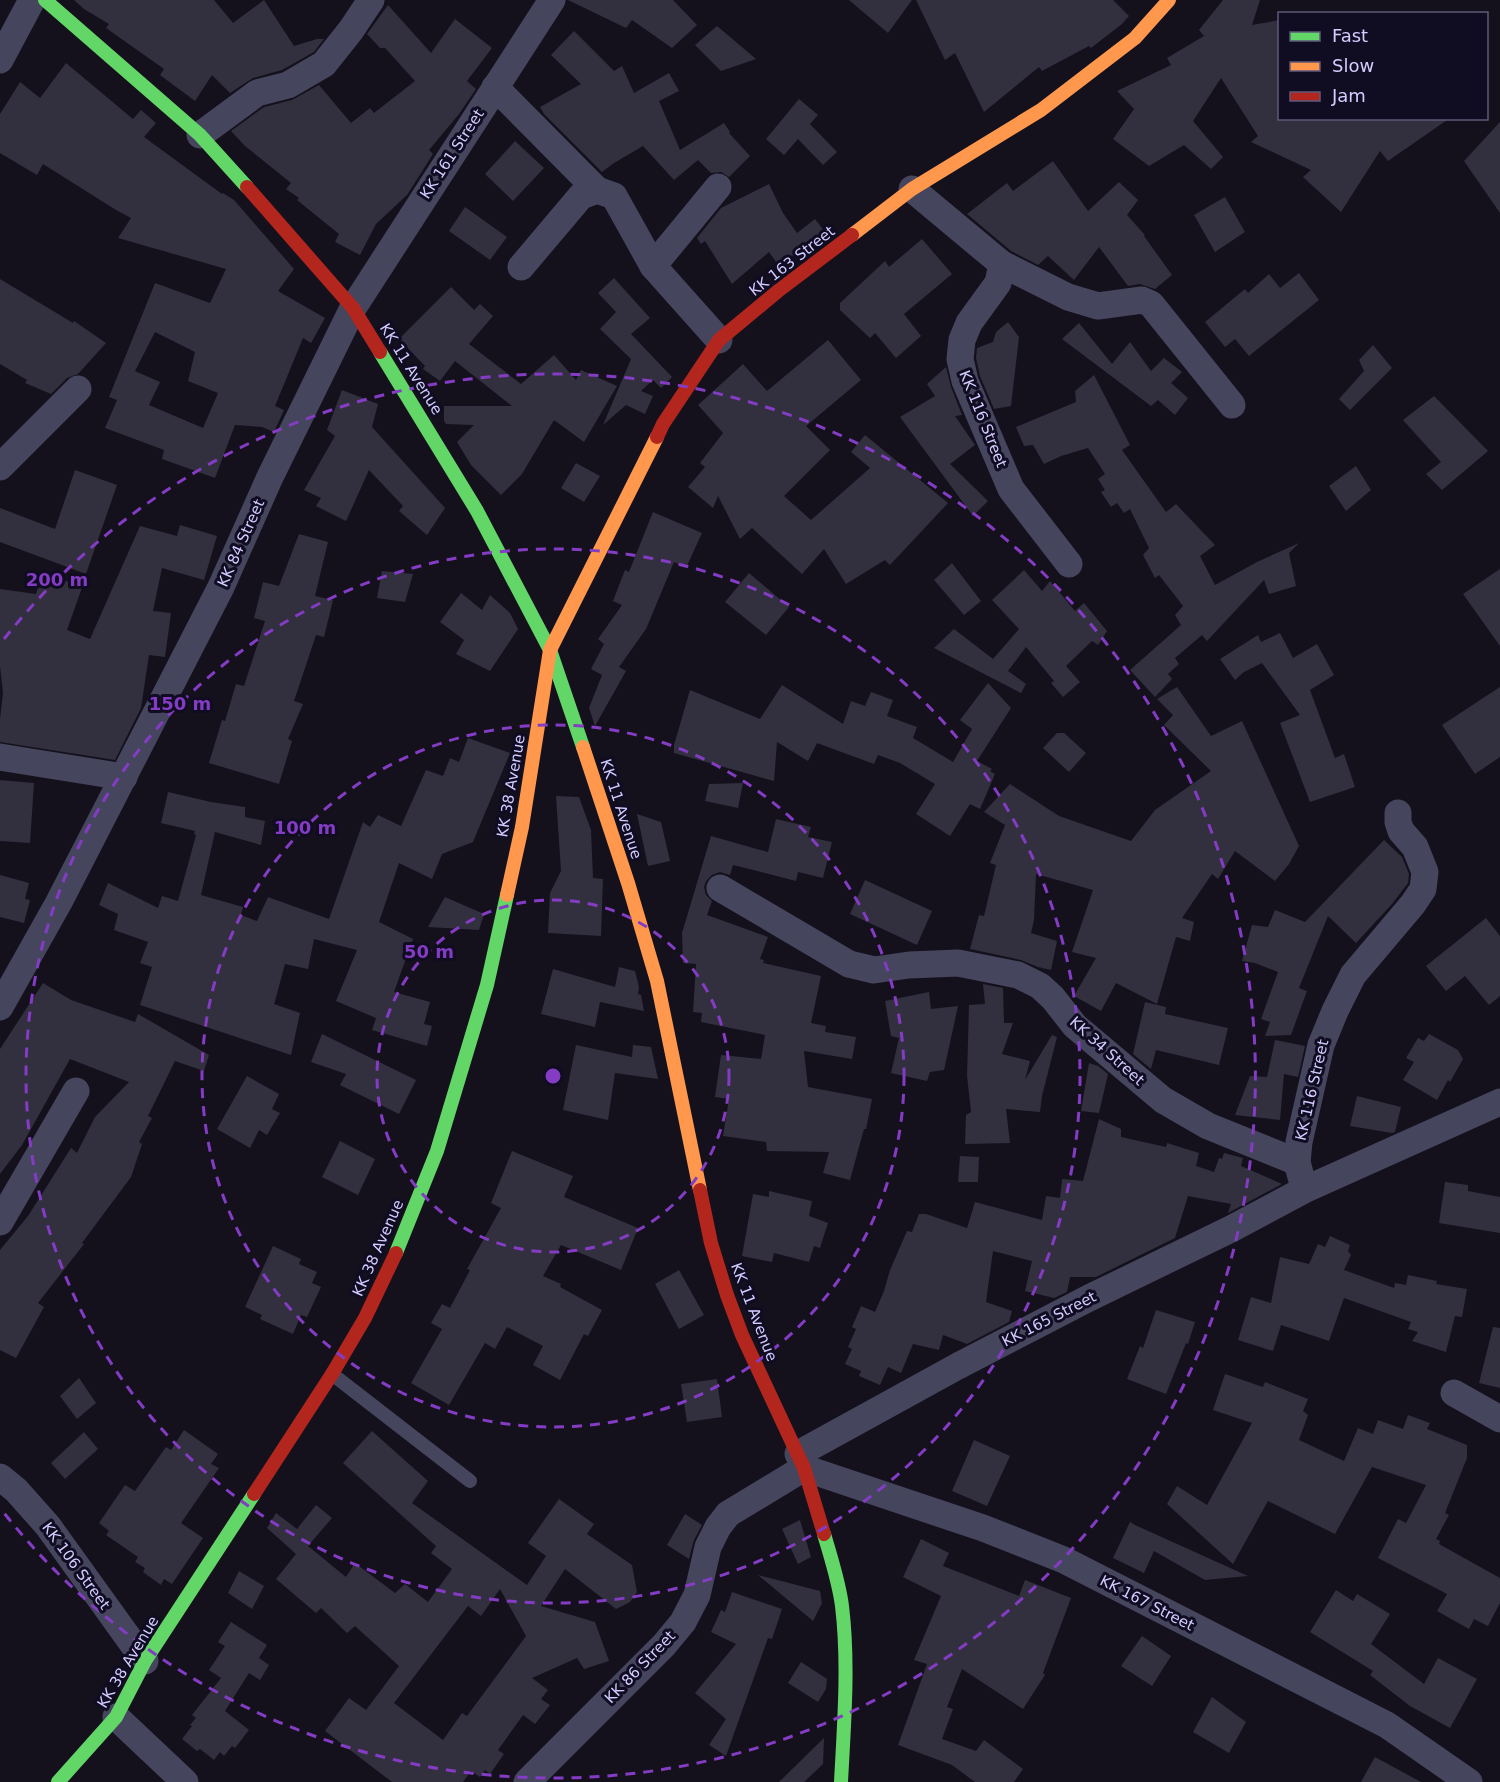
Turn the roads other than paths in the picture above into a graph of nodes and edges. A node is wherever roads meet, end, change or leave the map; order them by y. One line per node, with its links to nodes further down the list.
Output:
1 (32, 0): 6 (street)
2 (45, 0): 8 (street, KK 11 Avenue)
3 (371, 0): 8 (street)
4 (552, 0): 7 (street, KK 161 Street)
5 (1169, 0): 10 (street, KK 163 Street)
6 (0, 60)
7 (495, 87): 11 (street); 15 (street, KK 161 Street)
8 (200, 135): 15 (street, KK 11 Avenue)
9 (718, 186): 13 (street)
10 (912, 189): 12 (street); 16 (street, KK 163 Street)
11 (597, 190): 13 (street); 14 (street)
12 (1002, 264): 18 (street); 20 (street, KK 116 Street)
13 (653, 266): 16 (street)
14 (522, 267)
15 (353, 308): 21 (street, KK 11 Avenue); 23 (street, KK 84 Street)
16 (719, 340): 21 (street, KK 163 Street)
17 (78, 388): 19 (street)
18 (1232, 405)
19 (0, 467)
20 (1069, 564)
21 (550, 650): 32 (street, KK 38 Avenue); 35 (street, KK 11 Avenue)
22 (0, 757): 23 (street)
23 (124, 777): 26 (street, KK 84 Street)
24 (1398, 813): 29 (street, KK 116 Street)
25 (720, 888): 29 (street, KK 34 Street)
26 (0, 1007)
27 (76, 1091): 31 (street)
28 (1500, 1102): 30 (street)
29 (1297, 1162): 30 (street, KK 116 Street)
30 (1304, 1190): 35 (street, KK 165 Street)
31 (0, 1222)
32 (332, 1374): 37 (lane); 38 (street, KK 38 Avenue)
33 (1454, 1394): 34 (street)
34 (1500, 1419)
35 (801, 1461): 42 (street, KK 86 Street); 43 (street, KK 11 Avenue); 44 (street, KK 167 Street)
36 (0, 1478): 38 (street, KK 106 Street)
37 (470, 1481)
38 (146, 1661): 39 (street, KK 38 Avenue)
39 (116, 1717): 40 (street, KK 38 Avenue); 41 (street)
40 (58, 1782)
41 (185, 1782)
42 (527, 1782)
43 (841, 1782)
44 (1469, 1782)

